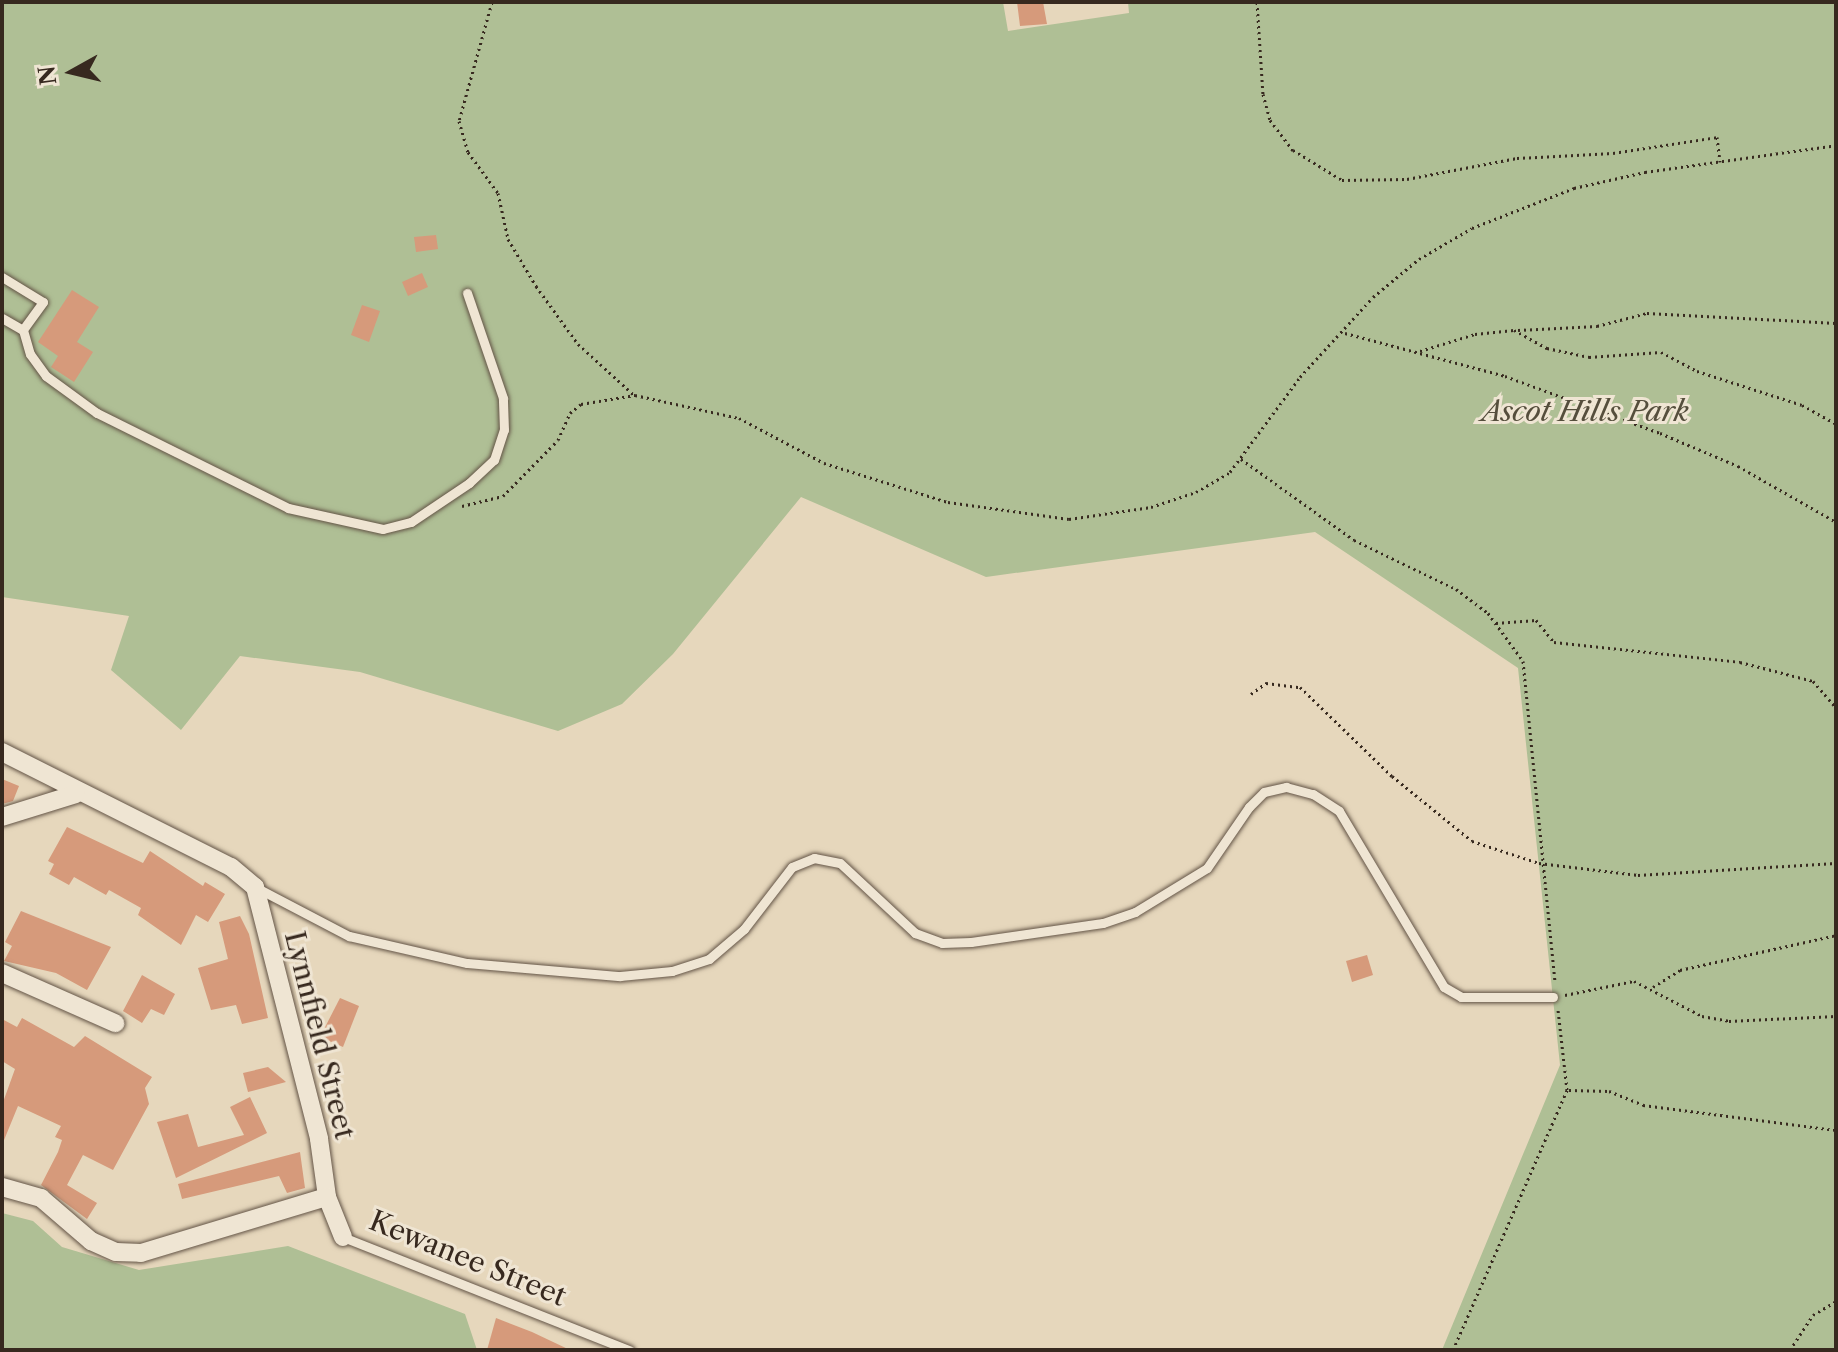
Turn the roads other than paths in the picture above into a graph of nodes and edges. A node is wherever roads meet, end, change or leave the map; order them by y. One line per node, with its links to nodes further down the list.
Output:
1 (2, 277): 4 (lane)
2 (467, 293): 4 (lane)
3 (2, 318): 4 (lane)
4 (23, 330)
5 (2, 752): 6 (street)
6 (76, 794): 7 (street); 8 (street)
7 (2, 817)
8 (255, 887): 10 (lane); 13 (street, Lynnfield Street)
9 (2, 973): 11 (street)
10 (1555, 996)
11 (115, 1023)
12 (2, 1187): 13 (street)
13 (327, 1197): 14 (street, Kewanee Street)
14 (343, 1237): 15 (lane, Kewanee Street)
15 (629, 1350)

